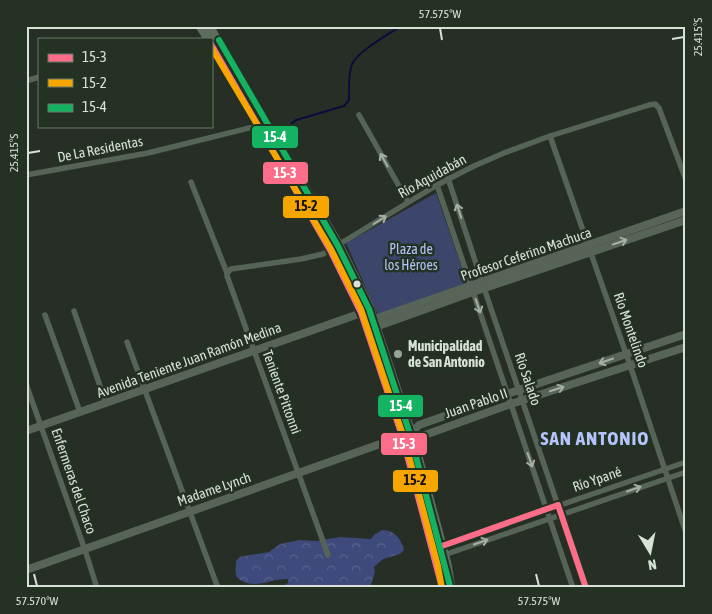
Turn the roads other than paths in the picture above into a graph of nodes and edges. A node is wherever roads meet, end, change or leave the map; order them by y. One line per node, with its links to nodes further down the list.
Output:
1 (200, 26): 3 (main road)
2 (209, 26): 8 (main road)
3 (207, 38)
4 (212, 46): 8 (main road)
5 (38, 77): 6 (street)
6 (26, 81)
7 (358, 115): 15 (street, one-way to 7)
8 (262, 124): 10 (street, De La Residentas); 20 (main road); 22 (main road)
9 (550, 136): 11 (street, Río Aquidabán); 12 (street, Río Aquidabán); 21 (street, Río Montelindo)
10 (26, 175)
11 (448, 178): 14 (street, Río Aquidabán); 18 (street, Río Salado, one-way to 11)
12 (686, 180)
13 (191, 182): 23 (street, Teniente Pittonni)
14 (437, 184): 15 (street, Río Aquidabán); 19 (street, Río Salado)
15 (408, 202): 20 (street, Río Aquidabán, one-way to 15)
16 (686, 210): 21 (street, Profesor Ceferino Machuca)
17 (686, 220): 21 (street, Profesor Ceferino Machuca, one-way to 17)
18 (469, 242): 19 (street); 24 (street, Río Salado)
19 (457, 243): 25 (street, Río Salado)
20 (339, 245): 22 (street, Río Aquidabán); 28 (main road)
21 (589, 249): 24 (street, Profesor Ceferino Machuca); 33 (street, Río Montelindo)
22 (330, 250): 23 (street, Río Aquidabán); 28 (main road)
23 (227, 273): 32 (street, Teniente Pittonni)
24 (483, 285): 25 (street, Profesor Ceferino Machuca); 37 (street, Río Salado)
25 (472, 289): 28 (street, Profesor Ceferino Machuca); 38 (street, Río Salado, one-way to 38)
26 (74, 311): 40 (street)
27 (46, 315): 42 (street)
28 (368, 320): 32 (street, Avenida Teniente Juan Ramón Medina); 45 (main road)
29 (686, 334): 33 (street, Juan Pablo II)
30 (128, 342): 36 (street)
31 (686, 347): 34 (street, Juan Pablo II)
32 (254, 350): 36 (street, Avenida Teniente Juan Ramón Medina); 49 (street, Teniente Pittonni)
33 (626, 354): 34 (street, Río Montelindo); 37 (street, Juan Pablo II, one-way to 37)
34 (630, 365): 39 (street, Juan Pablo II, one-way to 34); 47 (street, Río Montelindo)
35 (26, 384): 43 (street, Enfermeras del Chaco)
36 (145, 389): 40 (street, Avenida Teniente Juan Ramón Medina); 53 (street)
37 (519, 390): 38 (street, Juan Pablo II); 39 (street, Río Salado)
38 (508, 394): 41 (street, Río Salado); 45 (street, Juan Pablo II)
39 (522, 401): 41 (street, Juan Pablo II); 51 (street, Río Salado)
40 (106, 403): 42 (street, Avenida Teniente Juan Ramón Medina)
41 (511, 404): 45 (street, Juan Pablo II); 52 (street, Río Salado, one-way to 52)
42 (80, 412): 43 (street, Avenida Teniente Juan Ramón Medina)
43 (42, 426): 44 (street, Avenida Teniente Juan Ramón Medina); 57 (street, Enfermeras del Chaco)
44 (26, 431)
45 (407, 435): 49 (street, Madame Lynch); 58 (main road); 59 (main road)
46 (686, 462): 47 (street, Río Ypané)
47 (664, 469): 50 (street, Río Montelindo); 51 (street, Río Ypané)
48 (686, 472): 50 (street, Río Ypané)
49 (298, 473): 53 (street, Madame Lynch); 60 (street, Teniente Pittonni)
50 (667, 478): 54 (street, Río Ypané, one-way to 50); 56 (street, Río Montelindo)
51 (558, 505): 52 (street, Río Ypané); 54 (street, Río Salado)
52 (546, 509): 55 (street, Río Salado); 58 (street, Río Ypané)
53 (190, 511): 57 (street, Madame Lynch); 64 (street)
54 (561, 515): 55 (street, Río Ypané); 66 (street, Río Salado)
55 (550, 519): 58 (street, Río Ypané, one-way to 55); 65 (street, Río Salado)
56 (686, 533)
57 (85, 550): 61 (street, Madame Lynch); 63 (street, Enfermeras del Chaco)
58 (443, 550): 59 (street, Río Ypané); 59 (street, Río Ypané); 62 (main road)
59 (433, 553): 62 (main road)
60 (328, 555)
61 (26, 570)
62 (445, 587)
63 (96, 588)
64 (218, 588)
65 (573, 588)
66 (586, 588)

